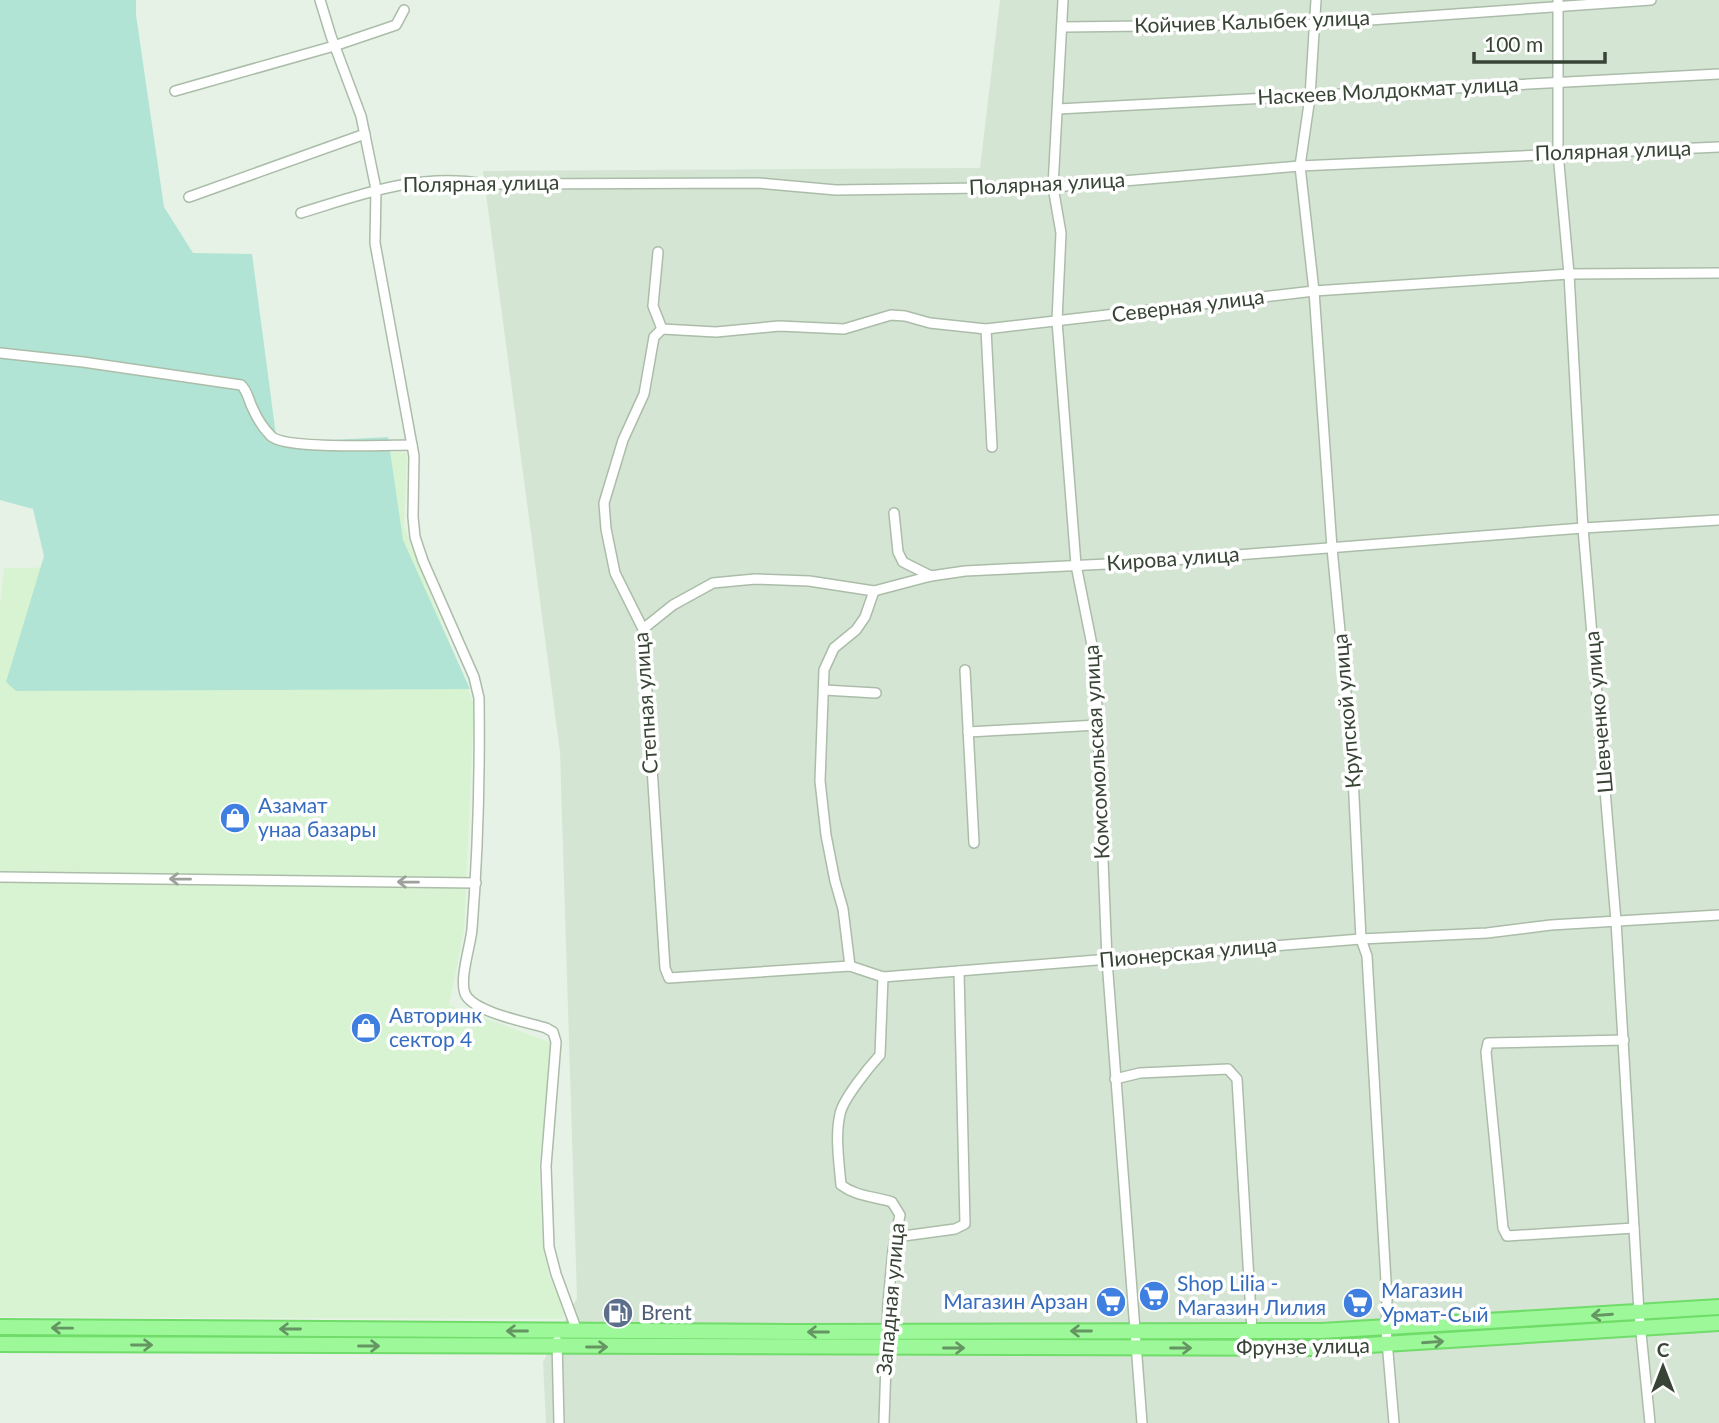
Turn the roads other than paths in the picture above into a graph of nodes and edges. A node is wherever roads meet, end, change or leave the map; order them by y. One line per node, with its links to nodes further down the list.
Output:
1 (320, 0): 9 (street)
2 (1063, 0): 8 (street, Комсомольская улица)
3 (1316, 0): 7 (street, Крупской улица)
4 (1651, 0): 5 (street, Койчиев Калыбек улица)
5 (1558, 2): 7 (street, Койчиев Калыбек улица); 11 (street, Шевченко улица)
6 (404, 10): 9 (street)
7 (1314, 24): 8 (street, Койчиев Калыбек улица); 13 (street, Крупской улица)
8 (1063, 27): 14 (street, Комсомольская улица)
9 (334, 46): 12 (street); 15 (street)
10 (1719, 74): 11 (street, Наскеев Молдокмат улица)
11 (1558, 82): 13 (street, Наскеев Молдокмат улица); 17 (street, Шевченко улица)
12 (175, 91)
13 (1310, 97): 14 (street, Наскеев Молдокмат улица); 18 (street, Крупской улица)
14 (1058, 109): 19 (street, Комсомольская улица)
15 (365, 134): 20 (street); 21 (street)
16 (1719, 147): 17 (street, Полярная улица)
17 (1558, 153): 18 (street, Полярная улица); 25 (street, Шевченко улица)
18 (1300, 166): 19 (street, Полярная улица); 26 (street, Крупской улица)
19 (1053, 187): 20 (street, Полярная улица); 27 (street, Комсомольская улица)
20 (376, 189): 22 (street, Полярная улица); 31 (street)
21 (189, 197)
22 (301, 213)
23 (658, 252): 28 (street)
24 (1719, 273): 25 (street, Северная улица)
25 (1569, 274): 26 (street, Северная улица); 35 (street, Шевченко улица)
26 (1314, 290): 27 (street, Северная улица); 36 (street, Крупской улица)
27 (1057, 321): 29 (street, Северная улица); 37 (street, Комсомольская улица)
28 (662, 329): 29 (street, Северная улица); 40 (street, Степная улица)
29 (986, 329): 32 (street)
30 (0, 353): 31 (street)
31 (412, 445): 48 (street)
32 (992, 447)
33 (894, 513): 38 (street)
34 (1719, 520): 35 (street, Кирова улица)
35 (1583, 528): 36 (street, Кирова улица); 50 (street, Шевченко улица)
36 (1332, 548): 37 (street, Кирова улица); 51 (street, Крупской улица)
37 (1076, 565): 38 (street, Кирова улица); 44 (street, Комсомольская улица)
38 (931, 576): 39 (street, Кирова улица)
39 (874, 592): 40 (street, Кирова улица); 42 (street)
40 (643, 629): 54 (street, Степная улица)
41 (965, 670): 45 (street)
42 (824, 690): 43 (street); 53 (street)
43 (876, 693)
44 (1098, 725): 45 (street); 52 (street, Комсомольская улица)
45 (968, 732): 46 (street)
46 (974, 843)
47 (0, 877): 48 (street, one-way to 47)
48 (476, 883): 68 (street)
49 (1719, 915): 50 (street, Пионерская улица)
50 (1616, 921): 51 (street, Пионерская улица); 57 (street, Шевченко улица)
51 (1361, 939): 52 (street, Пионерская улица); 65 (street, Крупской улица)
52 (1107, 960): 55 (street, Пионерская улица); 58 (street, Комсомольская улица)
53 (850, 966): 54 (street, Пионерская улица); 56 (street, Пионерская улица)
54 (665, 968)
55 (959, 971): 56 (street, Пионерская улица); 60 (street)
56 (883, 977): 60 (street, Западная улица)
57 (1624, 1040): 59 (street, Шевченко улица); 59 (street)
58 (1115, 1079): 71 (street, Комсомольская улица); 72 (street)
59 (1634, 1228): 62 (street, Шевченко улица)
60 (896, 1237): 70 (street, Западная улица)
61 (1719, 1307): 62 (main road, Фрунзе улица)
62 (1639, 1312): 65 (main road, Фрунзе улица, one-way to 65); 66 (street, Шевченко улица)
63 (1719, 1323): 66 (main road, Фрунзе улица)
64 (0, 1327): 67 (main road, Фрунзе улица, one-way to 64)
65 (1386, 1328): 72 (main road, Фрунзе улица); 74 (street, Крупской улица)
66 (1641, 1329): 74 (main road, Фрунзе улица, one-way to 66); 83 (street, Шевченко улица)
67 (557, 1331): 68 (main road, Фрунзе улица); 75 (street)
68 (578, 1331): 69 (main road, Фрунзе улица)
69 (663, 1331): 70 (main road, Фрунзе улица, one-way to 69); 76 (main road)
70 (887, 1331): 71 (main road, Фрунзе улица, one-way to 70); 77 (street, Западная улица)
71 (1134, 1331): 72 (main road, Фрунзе улица); 78 (street, Комсомольская улица)
72 (1252, 1331)
73 (0, 1344): 75 (main road, Фрунзе улица, one-way to 75)
74 (1388, 1345): 78 (main road, Фрунзе улица, one-way to 74); 82 (street, Крупской улица)
75 (557, 1347): 76 (main road, Фрунзе улица, one-way to 76); 79 (street)
76 (663, 1347): 77 (main road, Фрунзе улица)
77 (886, 1348): 78 (main road, Фрунзе улица, one-way to 78); 80 (street, Западная улица)
78 (1135, 1348): 81 (street, Комсомольская улица)
79 (559, 1423)
80 (884, 1423)
81 (1142, 1423)
82 (1394, 1423)
83 (1650, 1423)

